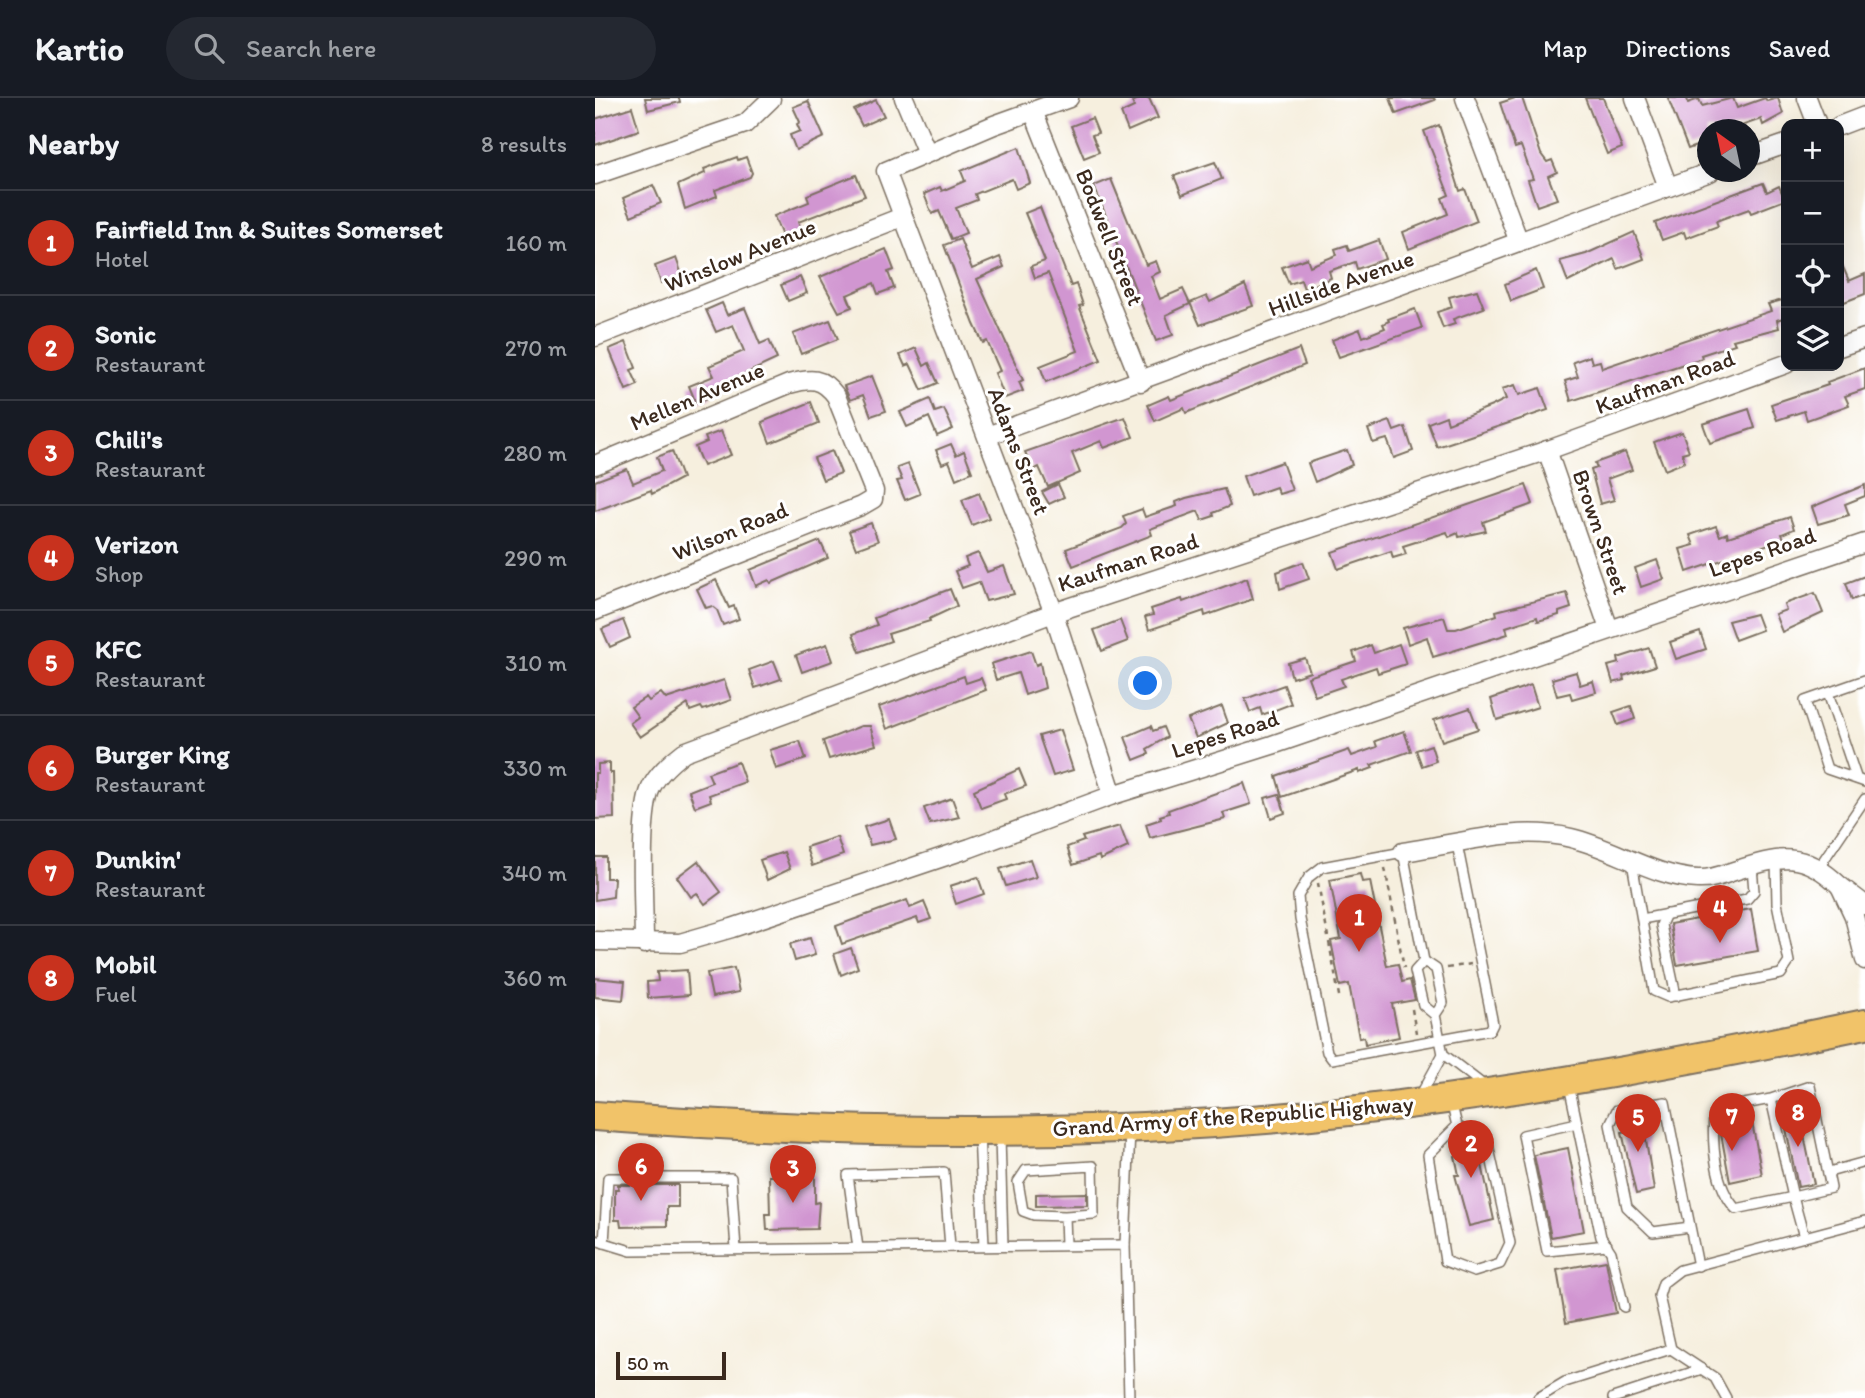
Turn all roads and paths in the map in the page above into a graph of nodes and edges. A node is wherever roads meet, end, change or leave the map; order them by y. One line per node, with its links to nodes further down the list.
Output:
1 (904, 98): 12 (street)
2 (1069, 98): 7 (street)
3 (1465, 98): 18 (street)
4 (1635, 98): 16 (street)
5 (1807, 98): 9 (street)
6 (771, 99): 14 (street)
7 (1033, 111): 12 (street); 23 (street, Bodwell Street)
8 (1865, 116): 10 (street)
9 (1815, 119)
10 (1844, 123)
11 (1781, 146): 13 (street)
12 (927, 153): 17 (street, Adams Street)
13 (1760, 154)
14 (595, 175)
15 (1697, 177): 16 (street, Hillside Avenue)
16 (1668, 187): 18 (street, Hillside Avenue)
17 (902, 217): 19 (street, Winslow Avenue); 24 (street, Adams Street)
18 (1519, 242): 23 (street, Hillside Avenue)
19 (595, 337)
20 (1865, 338): 21 (street)
21 (1844, 345)
22 (1781, 366): 25 (street, Kaufman Road)
23 (1141, 382): 24 (street, Hillside Avenue)
24 (987, 436): 30 (street, Adams Street)
25 (1547, 450): 30 (street, Kaufman Road); 31 (street, Brown Street)
26 (595, 465): 27 (street, Mellen Avenue)
27 (874, 490): 29 (street, Wilson Road)
28 (1865, 543): 31 (street, Lepes Road)
29 (595, 611)
30 (1054, 613): 35 (street, Adams Street); 50 (street, Kaufman Road)
31 (1609, 629): 35 (street, Lepes Road)
32 (1865, 680): 33 (lane)
33 (1828, 693): 34 (lane); 34 (lane)
34 (1861, 779)
35 (1113, 794): 50 (street, Lepes Road)
36 (1865, 799): 43 (lane)
37 (1457, 844): 38 (street); 39 (street); 62 (lane)
38 (1403, 852): 52 (lane); 62 (lane)
39 (1632, 860): 42 (street); 48 (lane)
40 (1776, 860): 42 (street); 43 (street); 56 (lane)
41 (1385, 865): 55 (path)
42 (1752, 867): 47 (lane)
43 (1819, 867): 45 (street)
44 (1322, 879): 57 (path)
45 (1840, 886): 46 (street); 51 (street)
46 (1865, 905)
47 (1666, 914): 48 (lane); 56 (lane)
48 (1642, 919): 56 (lane)
49 (595, 941): 50 (street, Lepes Road)
50 (643, 944)
51 (1865, 960)
52 (1424, 961): 59 (lane); 59 (lane)
53 (1474, 963): 54 (path)
54 (1446, 969)
55 (1405, 972)
56 (1676, 996)
57 (1340, 1001)
58 (1410, 1002): 61 (path)
59 (1435, 1014): 62 (lane)
60 (1865, 1024): 64 (main road, Grand Army of the Republic Highway)
61 (1408, 1038)
62 (1440, 1040): 63 (lane)
63 (1443, 1054): 65 (lane); 68 (lane)
64 (1567, 1080): 65 (main road, Grand Army of the Republic Highway); 70 (lane)
65 (1493, 1093): 66 (main road, Grand Army of the Republic Highway)
66 (1451, 1098): 68 (main road, Grand Army of the Republic Highway); 71 (lane)
67 (1771, 1099): 75 (lane); 76 (lane); 76 (lane)
68 (1417, 1103): 72 (main road, Grand Army of the Republic Highway)
69 (595, 1116): 73 (main road, Grand Army of the Republic Highway)
70 (1577, 1124): 84 (lane); 84 (lane)
71 (1457, 1126): 71 (lane)
72 (1131, 1128): 73 (main road, Grand Army of the Republic Highway); 83 (lane)
73 (990, 1131): 85 (lane); 86 (lane)
74 (1865, 1162): 75 (lane)
75 (1829, 1172): 76 (lane)
76 (1793, 1197): 80 (lane)
77 (1065, 1216): 77 (lane); 82 (lane)
78 (1865, 1221): 80 (lane)
79 (1690, 1227): 79 (lane); 90 (lane)
80 (1804, 1237): 90 (lane)
81 (600, 1241): 89 (lane); 89 (lane)
82 (1066, 1245): 83 (lane); 86 (lane)
83 (1125, 1245): 94 (lane)
84 (1607, 1245): 91 (lane)
85 (984, 1246): 86 (lane); 87 (lane)
86 (1003, 1246)
87 (950, 1247): 88 (lane); 88 (lane)
88 (858, 1248): 89 (lane)
89 (736, 1249)
90 (1698, 1266): 92 (lane)
91 (1624, 1307)
92 (1671, 1349): 93 (lane); 95 (lane)
93 (1702, 1369): 96 (lane); 97 (lane)
94 (1129, 1398)
95 (1538, 1398)
96 (1613, 1398)
97 (1726, 1398)

